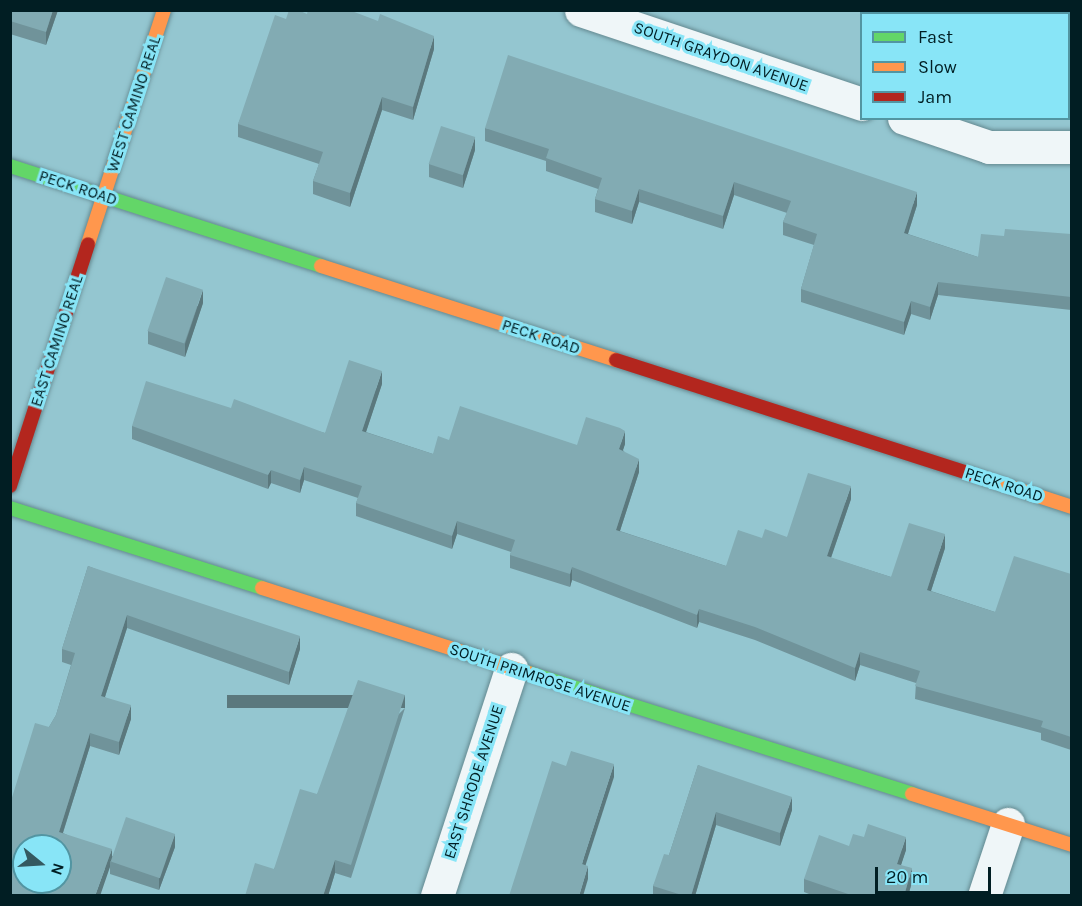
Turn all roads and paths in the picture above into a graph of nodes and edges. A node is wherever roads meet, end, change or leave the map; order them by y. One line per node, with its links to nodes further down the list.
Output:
1 (164, 10): 7 (street, WEST CAMINO REAL)
2 (581, 10): 3 (street, SOUTH GRAYDON AVENUE)
3 (860, 104)
4 (910, 120): 5 (street)
5 (1071, 147)
6 (10, 166): 7 (street, PECK ROAD)
7 (104, 197): 8 (street, EAST CAMINO REAL); 9 (street, PECK ROAD)
8 (10, 486)
9 (1071, 507)
10 (10, 508): 11 (street, SOUTH PRIMROSE AVENUE)
11 (511, 669): 12 (street, SOUTH PRIMROSE AVENUE); 14 (street, EAST SHRODE AVENUE)
12 (1008, 824): 13 (street, SOUTH PRIMROSE AVENUE); 15 (street)
13 (1071, 845)
14 (437, 896)
15 (984, 896)

